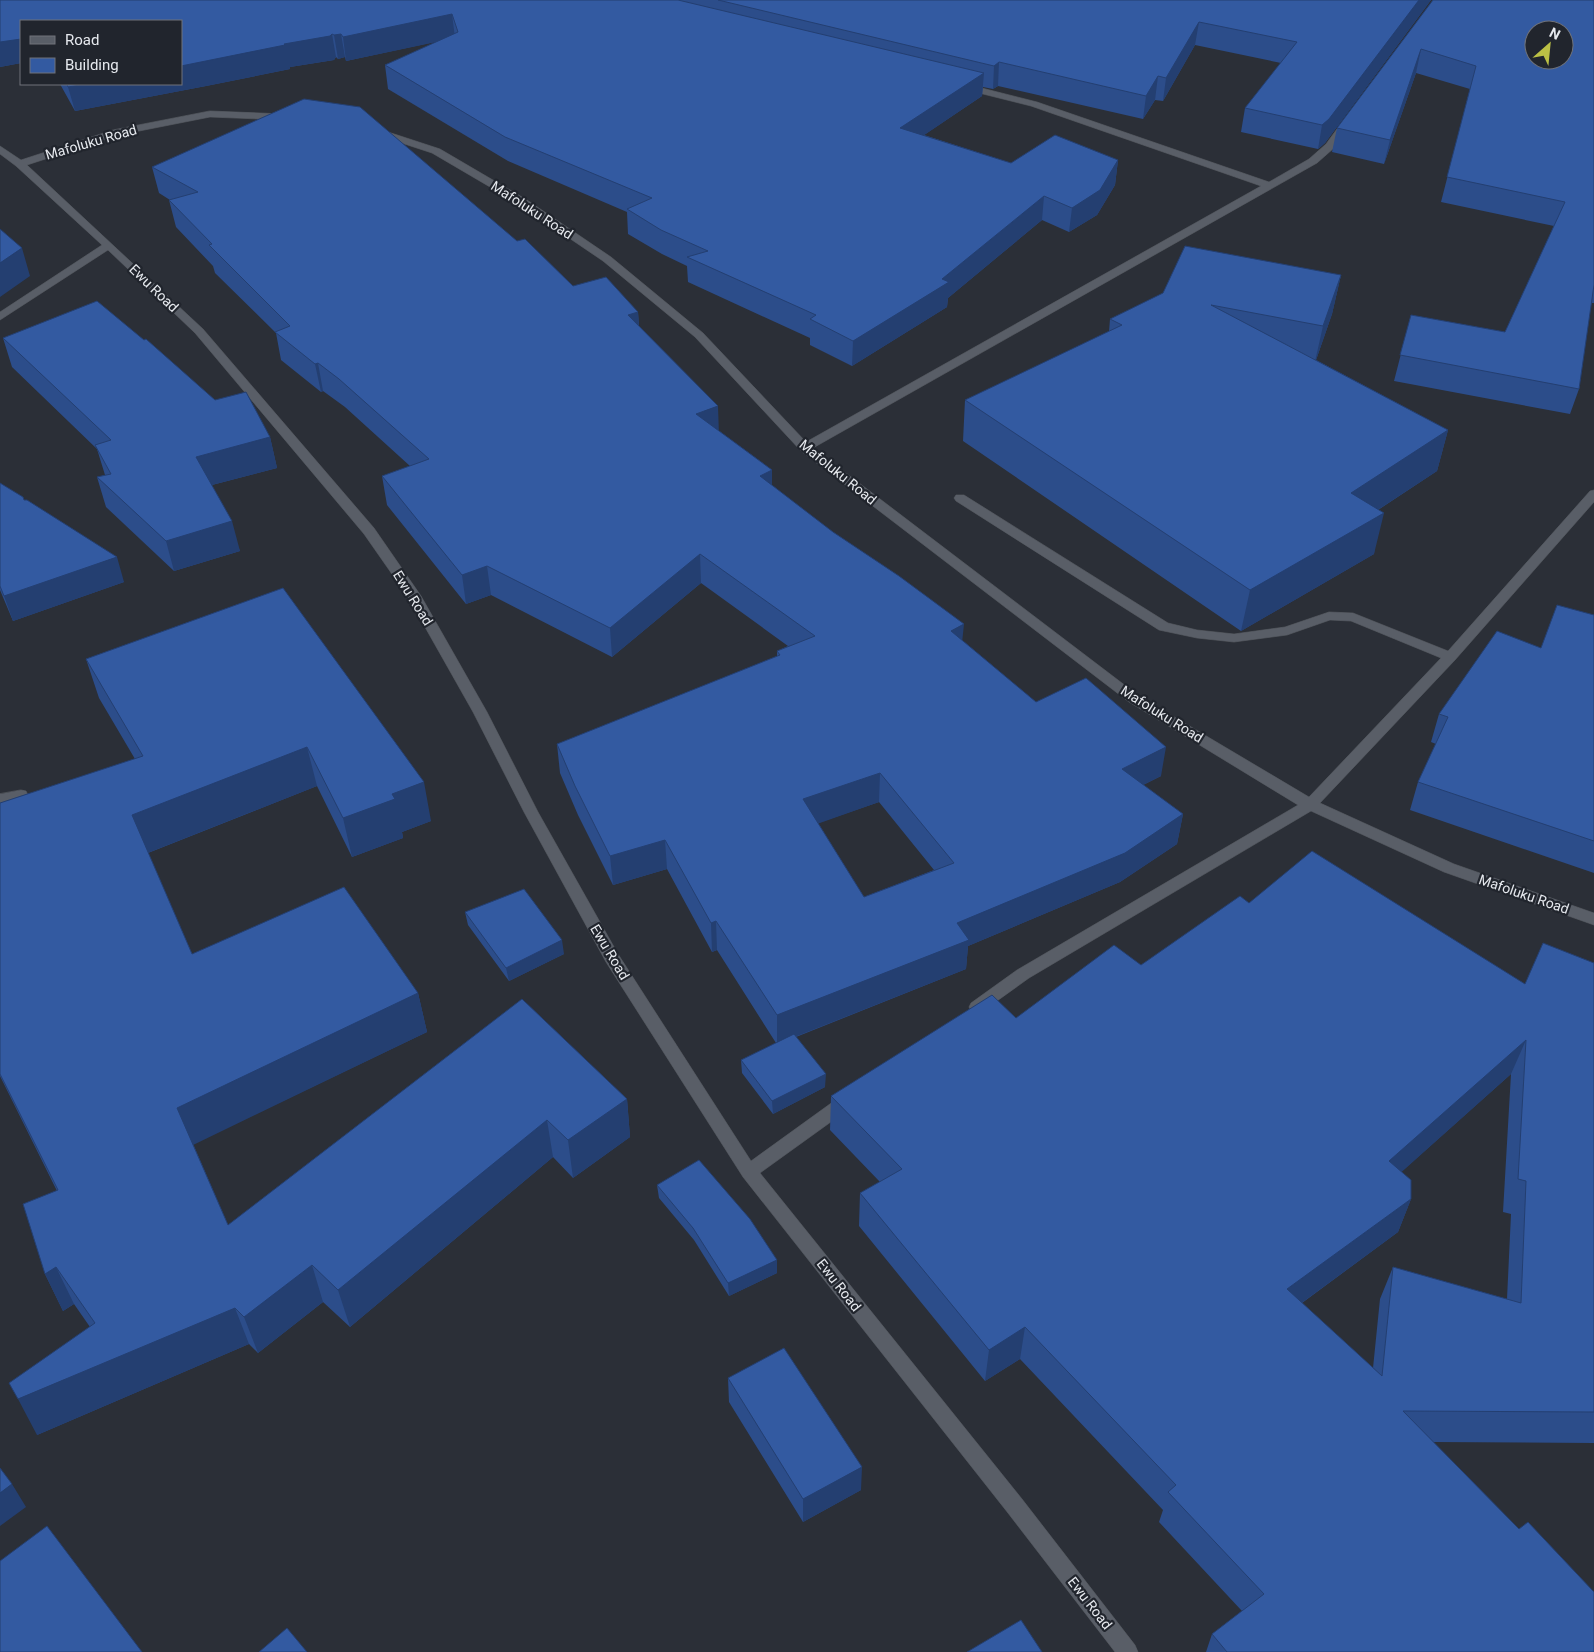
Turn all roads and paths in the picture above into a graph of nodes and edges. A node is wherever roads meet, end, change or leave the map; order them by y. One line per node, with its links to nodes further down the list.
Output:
1 (949, 83): 7 (street)
2 (1352, 115): 7 (street)
3 (295, 118): 6 (street, Mafoluku Road)
4 (370, 129): 10 (street, Mafoluku Road)
5 (0, 149): 6 (street, Ewu Road)
6 (20, 164): 8 (street, Ewu Road)
7 (1269, 185): 10 (street)
8 (109, 245): 9 (street); 20 (street, Ewu Road)
9 (0, 317)
10 (805, 448): 16 (street, Mafoluku Road)
11 (960, 498): 13 (street)
12 (1591, 502): 13 (street)
13 (1450, 657): 16 (street)
14 (21, 795): 15 (street)
15 (0, 800)
16 (1310, 805): 17 (street, Mafoluku Road); 18 (street)
17 (1594, 919)
18 (966, 1014)
19 (862, 1090): 20 (street)
20 (749, 1172): 21 (street, Ewu Road)
21 (1128, 1652)

